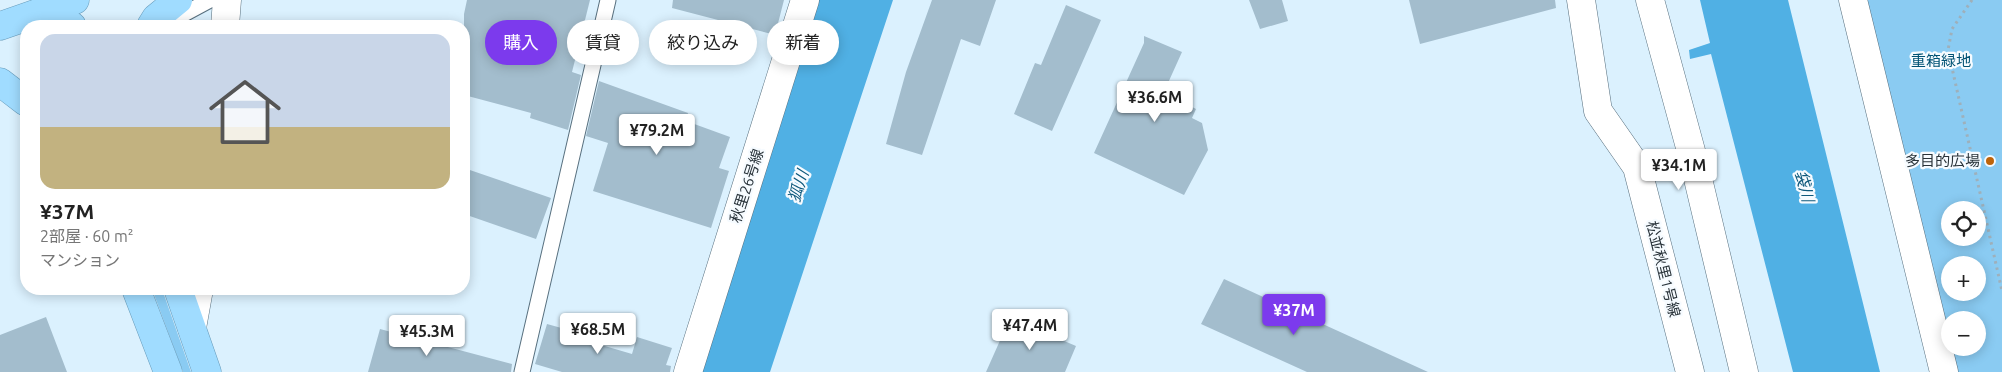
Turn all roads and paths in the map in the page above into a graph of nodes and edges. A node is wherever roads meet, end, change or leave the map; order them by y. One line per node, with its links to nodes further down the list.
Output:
1 (178, 0): 12 (highway)
2 (210, 0): 13 (lane)
3 (227, 0): 14 (street)
4 (608, 0): 25 (lane)
5 (805, 0): 26 (street, 秋里26号線)
6 (1581, 0): 27 (street, 松並秋里1号線)
7 (1650, 0): 28 (street)
8 (1853, 0): 29 (street)
9 (1972, 0): 18 (path)
10 (56, 9): 11 (highway); 15 (highway)
11 (66, 20)
12 (155, 20)
13 (178, 20)
14 (225, 20)
15 (0, 26)
16 (0, 82): 17 (highway)
17 (20, 97)
18 (2002, 292)
19 (138, 295): 23 (highway)
20 (180, 295): 22 (highway)
21 (198, 295): 22 (street)
22 (192, 328): 24 (highway)
23 (168, 372)
24 (207, 372)
25 (522, 372)
26 (688, 372)
27 (1690, 372)
28 (1744, 372)
29 (1944, 372)

